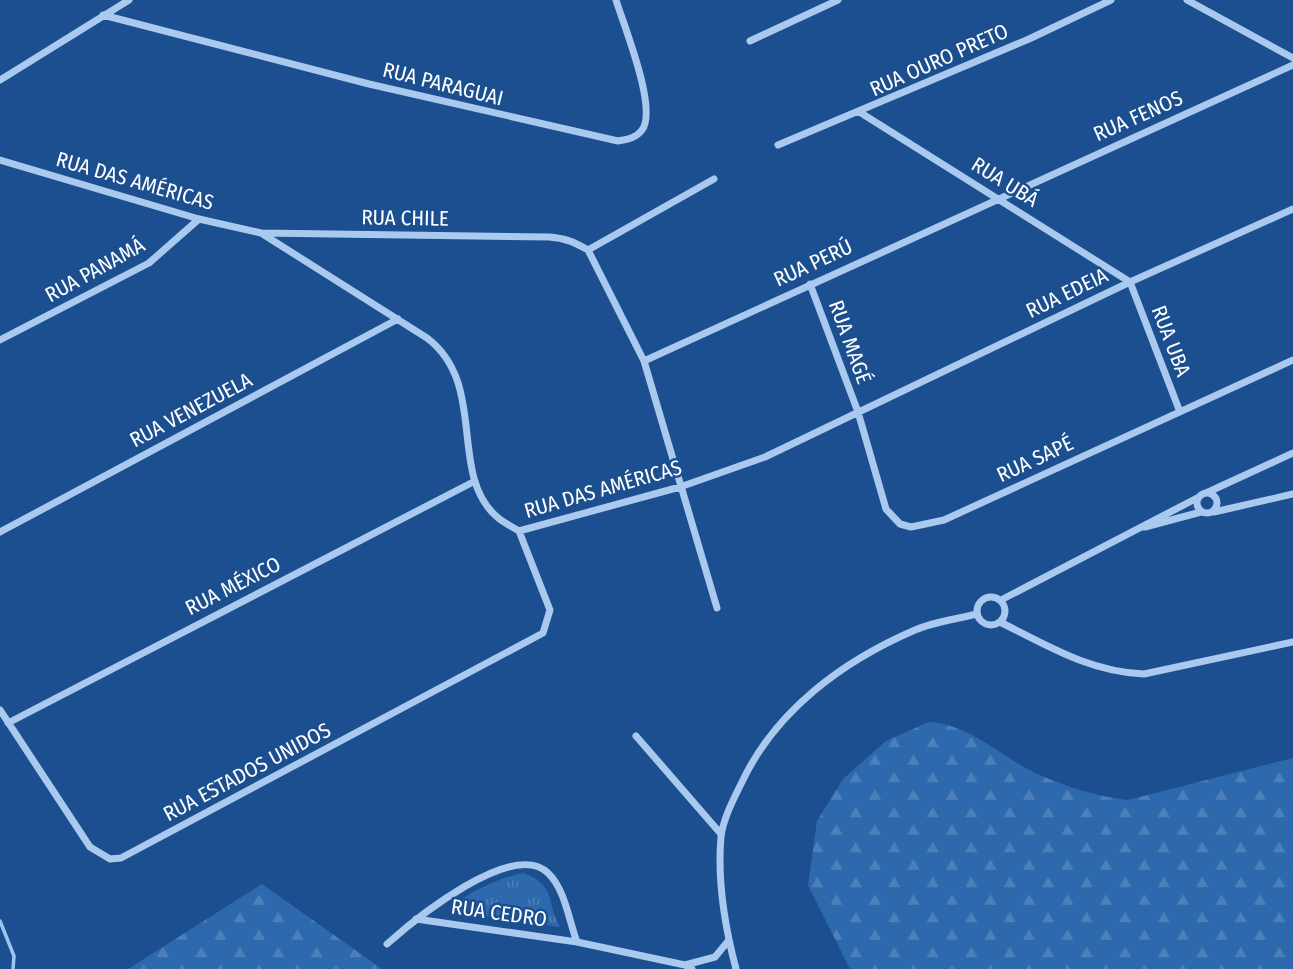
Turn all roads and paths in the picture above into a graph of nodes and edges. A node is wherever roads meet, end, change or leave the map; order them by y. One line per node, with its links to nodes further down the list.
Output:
1 (129, 0): 6 (street)
2 (616, 0): 6 (street, RUA PARAGUAI)
3 (838, 0): 7 (street)
4 (1111, 0): 11 (street, RUA OURO PRETO)
5 (1188, 0): 8 (street)
6 (103, 15): 10 (street)
7 (750, 41)
8 (1293, 58)
9 (1293, 65): 15 (street, RUA FENOS)
10 (0, 80)
11 (861, 113): 12 (street, RUA OURO PRETO); 15 (street, RUA UBÁ)
12 (778, 145)
13 (0, 160): 17 (street, RUA DAS AMÉRICAS)
14 (714, 178): 19 (street)
15 (998, 198): 20 (street, RUA UBÁ); 21 (street, RUA PERÚ)
16 (1293, 209): 20 (street, RUA EDEIA)
17 (199, 219): 18 (street, RUA DAS AMÉRICAS); 23 (street, RUA PANAMÁ)
18 (261, 233): 19 (street, RUA CHILE); 22 (street, RUA DAS AMÉRICAS)
19 (588, 250): 24 (street)
20 (1130, 282): 26 (street, RUA EDEIA); 27 (street, RUA UBA)
21 (810, 284): 24 (street, RUA PERÚ); 26 (street, RUA MAGÉ)
22 (398, 319): 29 (street, RUA DAS AMÉRICAS); 37 (street, RUA VENEZUELA)
23 (0, 340)
24 (643, 360): 30 (street)
25 (1293, 360): 27 (street, RUA SAPÉ)
26 (858, 412): 27 (street, RUA SAPÉ); 30 (street, RUA DAS AMÉRICAS)
27 (1180, 412)
28 (1293, 453): 31 (street)
29 (475, 481): 36 (street, RUA DAS AMÉRICAS); 44 (street, RUA MÉXICO)
30 (680, 488): 36 (street, RUA DAS AMÉRICAS); 39 (street)
31 (1203, 495): 33 (street); 34 (street); 35 (street)
32 (1293, 495): 34 (street)
33 (1201, 512): 34 (street); 35 (street)
34 (1214, 512)
35 (1130, 530): 38 (street)
36 (519, 531): 44 (street, RUA ESTADOS UNIDOS)
37 (0, 532)
38 (1000, 600): 40 (street); 41 (street)
39 (717, 608)
40 (977, 614): 41 (street); 46 (street)
41 (1000, 622): 42 (street)
42 (1293, 642)
43 (0, 710): 44 (street, RUA ESTADOS UNIDOS)
44 (8, 723)
45 (636, 736): 46 (street)
46 (721, 834): 48 (street)
47 (416, 919): 49 (street, RUA CEDRO); 49 (street, RUA CEDRO); 50 (street, RUA CEDRO)
48 (729, 939): 51 (street, RUA CEDRO); 52 (street)
49 (577, 942): 51 (street, RUA CEDRO)
50 (387, 944)
51 (688, 967)
52 (736, 967)

